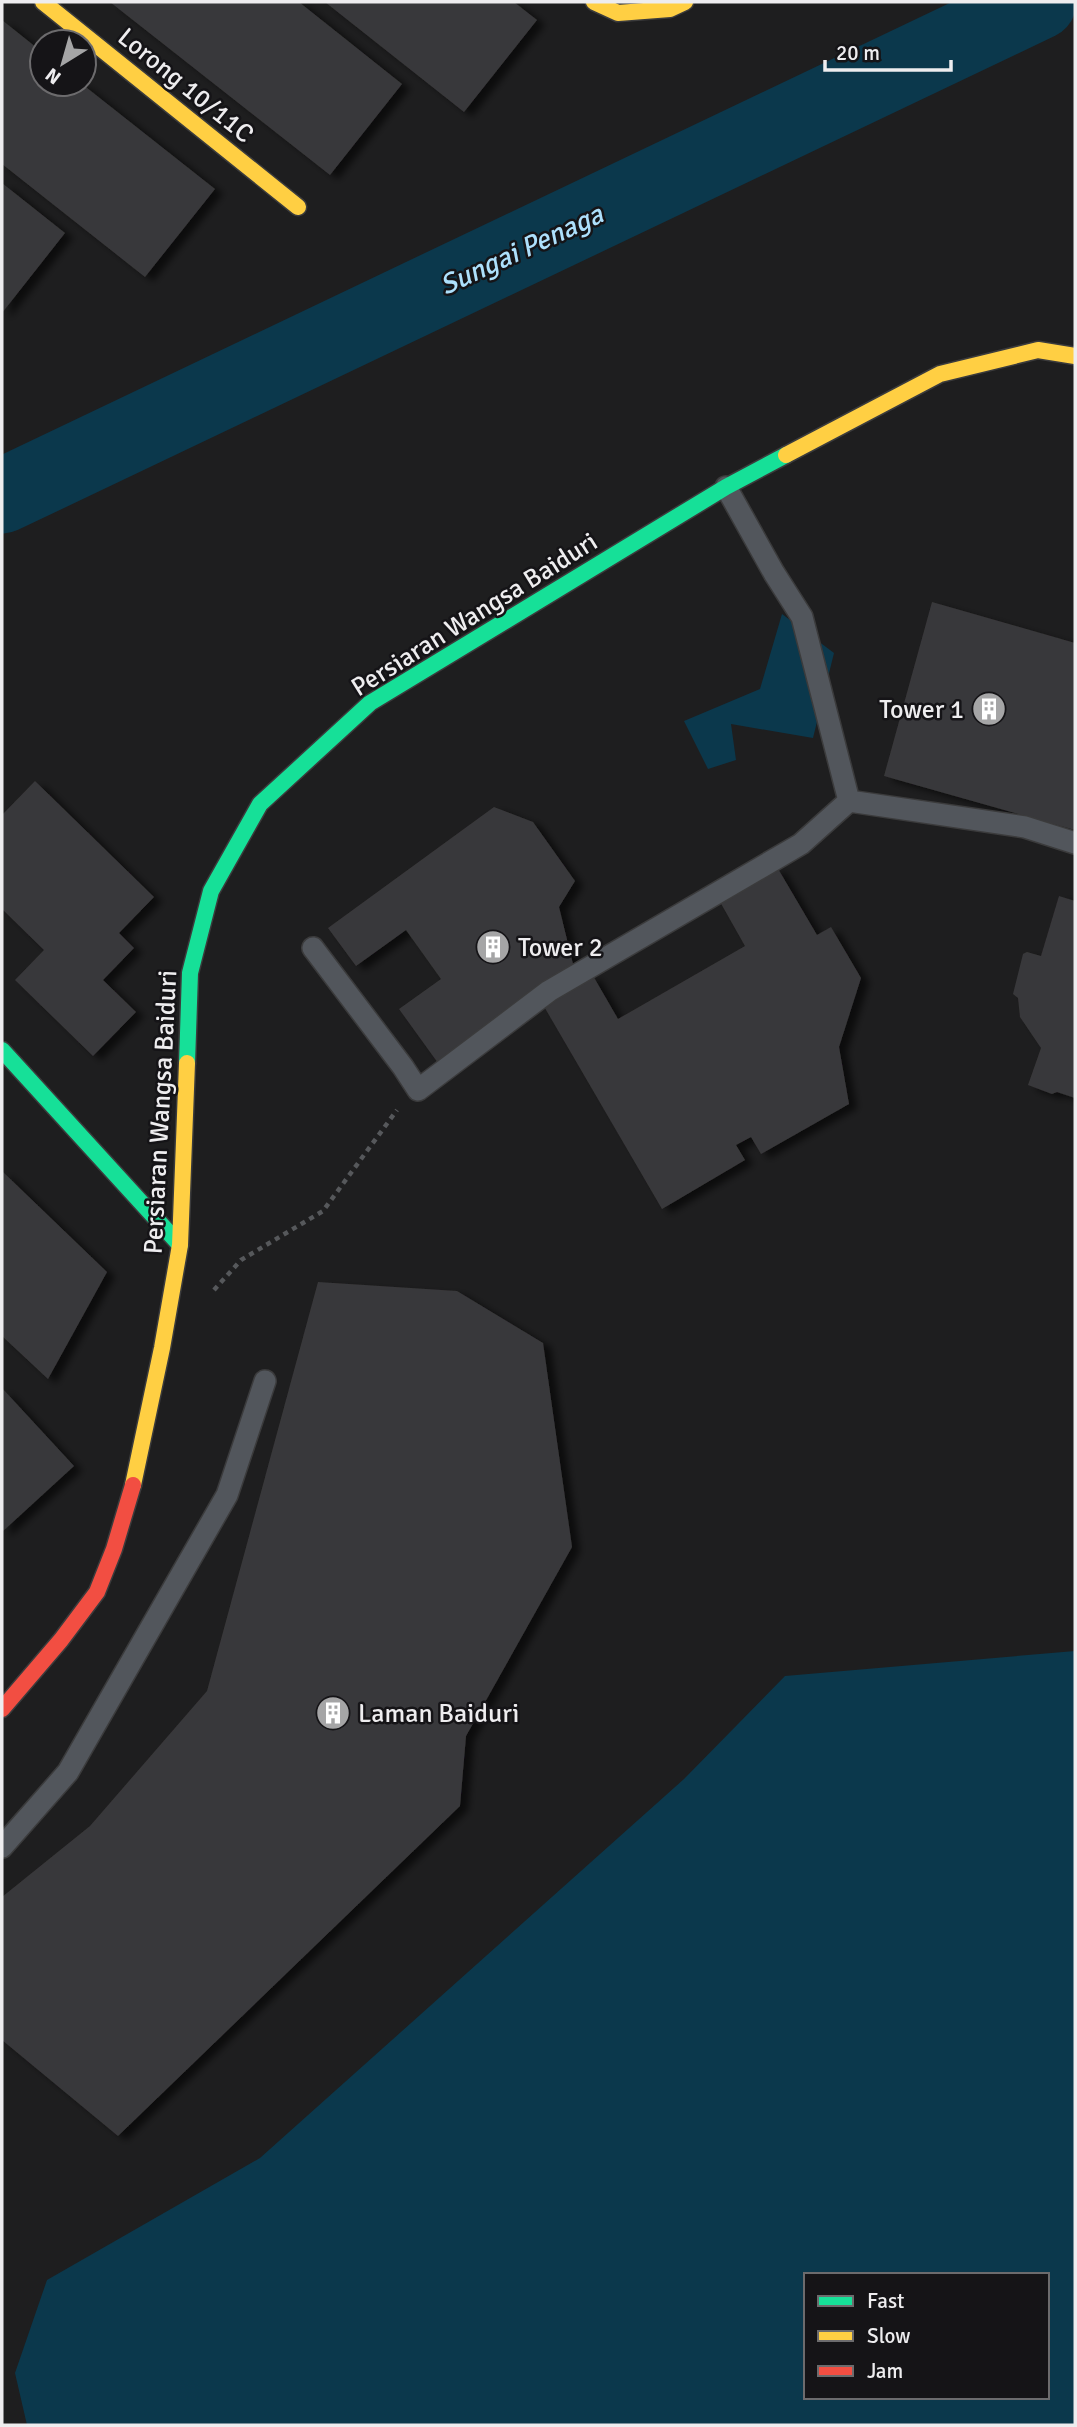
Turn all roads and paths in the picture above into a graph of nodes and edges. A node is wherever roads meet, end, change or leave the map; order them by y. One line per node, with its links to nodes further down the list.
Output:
1 (43, 2): 4 (street, Lorong 10/11C)
2 (594, 2): 3 (street)
3 (685, 2)
4 (298, 207)
5 (1075, 356): 6 (street, Persiaran Wangsa Baiduri)
6 (726, 486): 7 (lane); 12 (street, Persiaran Wangsa Baiduri)
7 (849, 801): 8 (lane); 11 (lane)
8 (1075, 843)
9 (313, 948): 11 (lane)
10 (2, 1050): 12 (street)
11 (418, 1090): 13 (path)
12 (180, 1245): 15 (street, Persiaran Wangsa Baiduri)
13 (206, 1299)
14 (265, 1381): 16 (lane)
15 (2, 1709)
16 (2, 1847)

